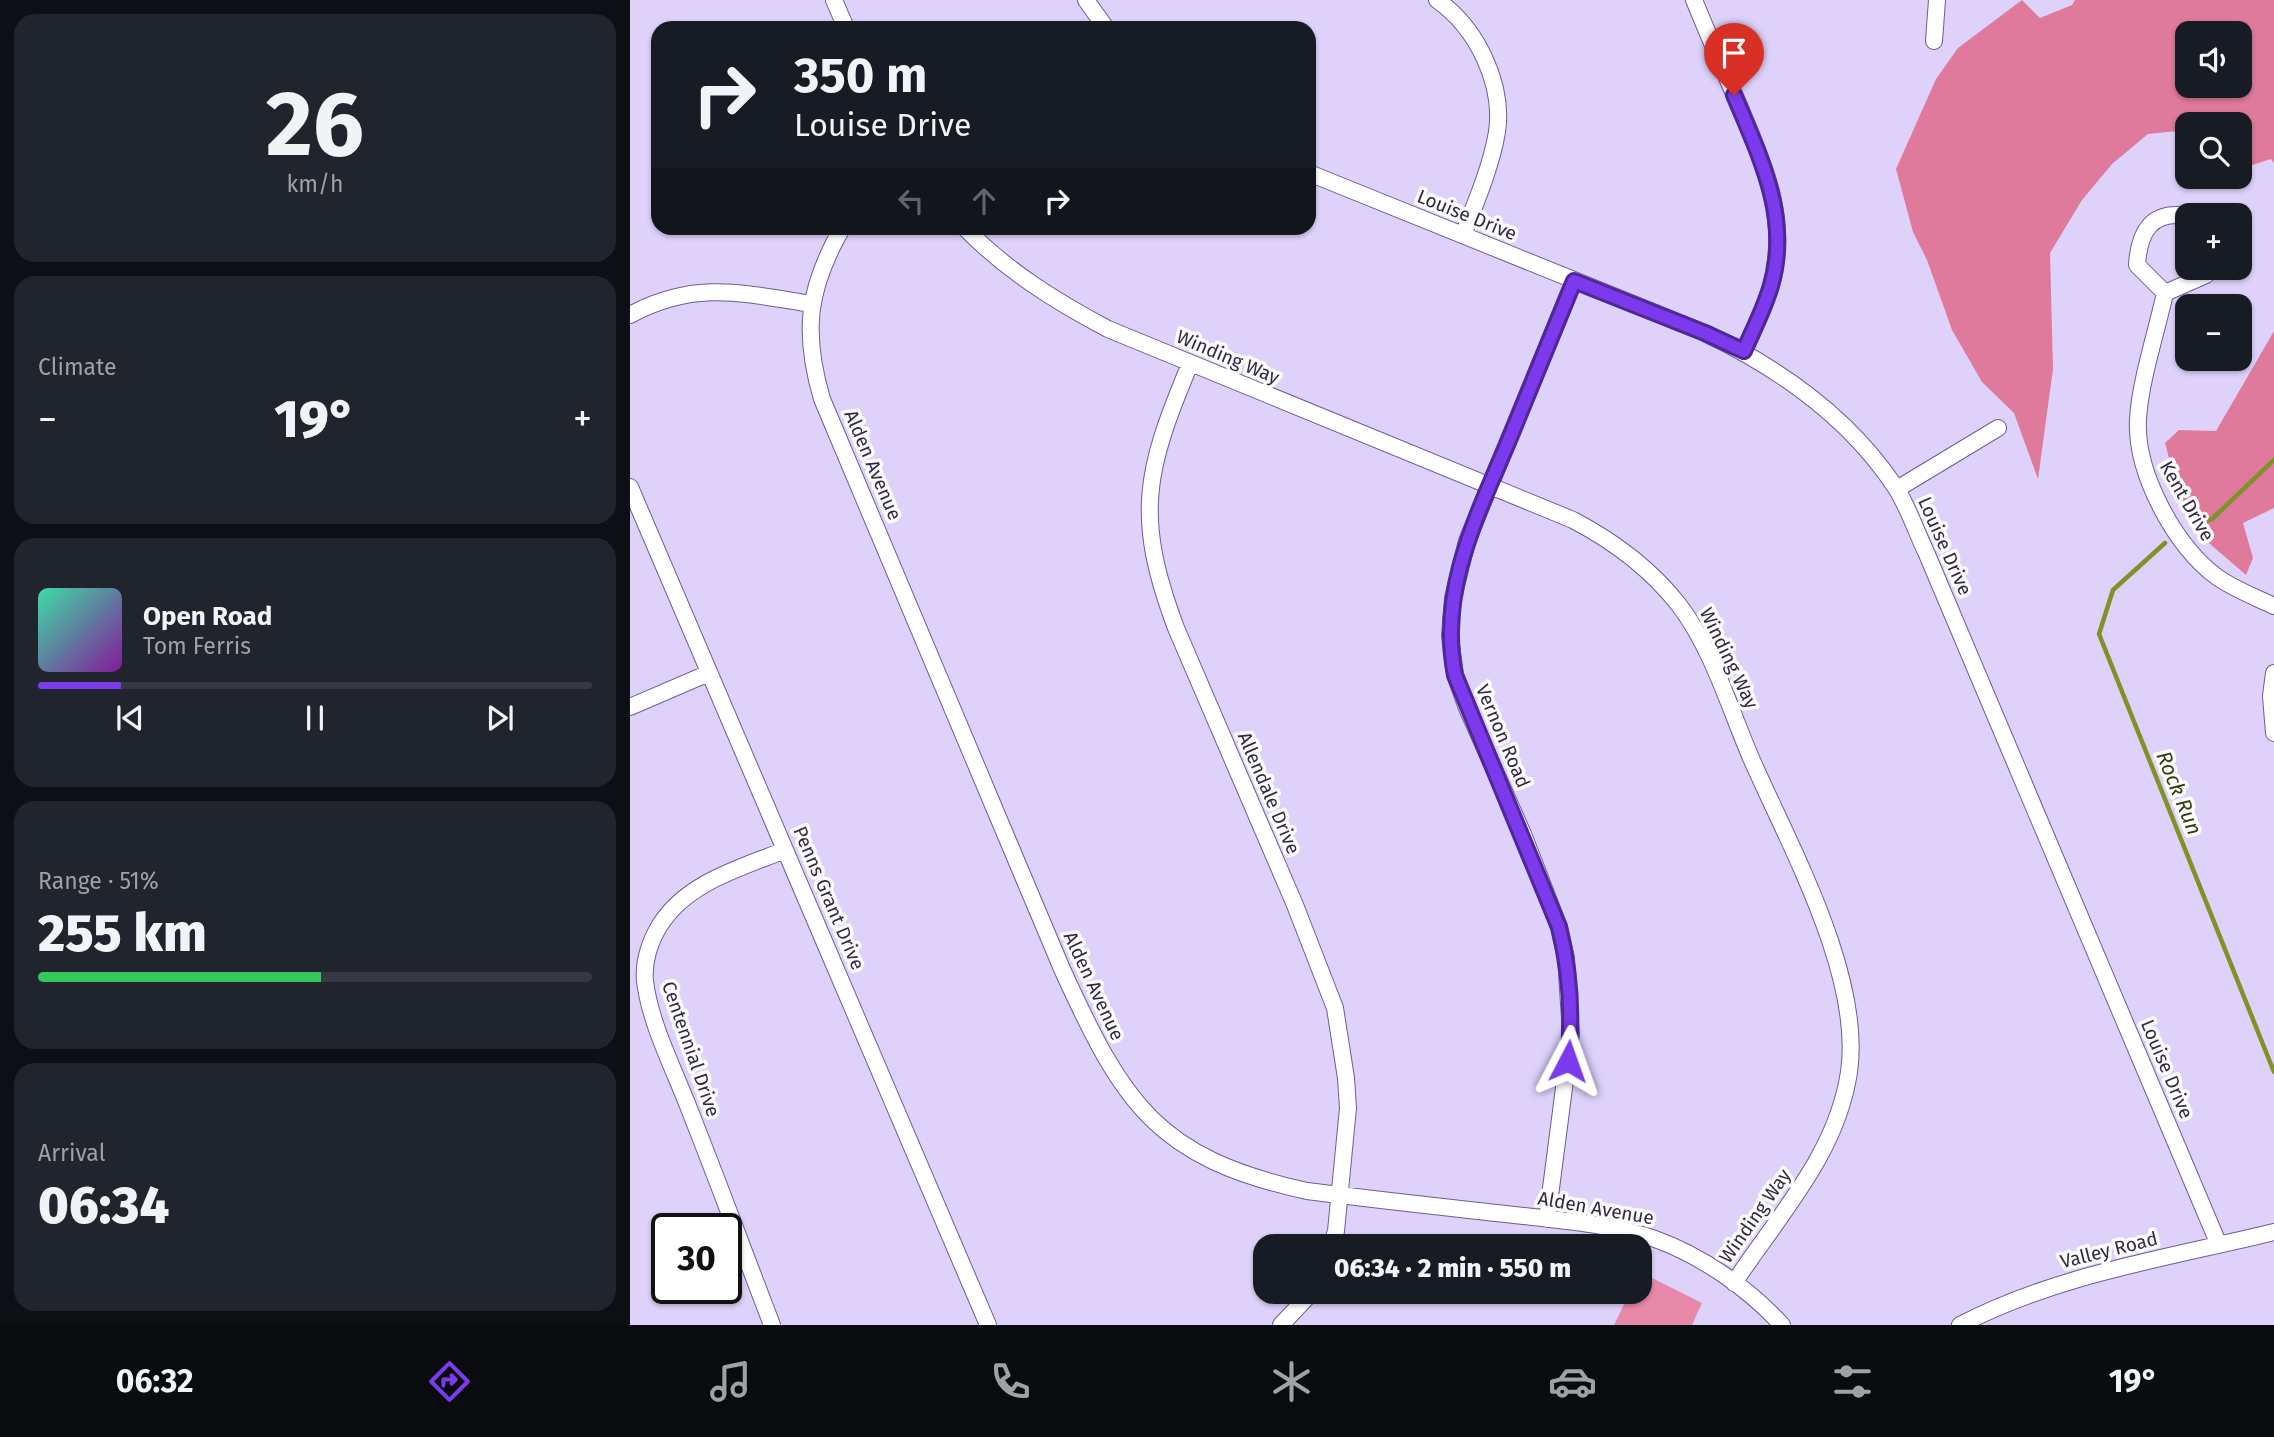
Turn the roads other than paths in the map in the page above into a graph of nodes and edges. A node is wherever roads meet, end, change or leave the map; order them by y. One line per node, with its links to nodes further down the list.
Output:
1 (834, 0): 6 (street)
2 (1086, 0): 7 (street)
3 (1437, 0): 13 (street)
4 (1694, 0): 19 (street)
5 (1937, 0): 8 (street)
6 (843, 21)
7 (1101, 21)
8 (1934, 41)
9 (1316, 176): 13 (street, Louise Drive)
10 (2175, 216): 16 (street)
11 (838, 235): 17 (street, Alden Avenue)
12 (973, 235): 20 (street, Winding Way)
13 (1463, 235): 15 (street, Louise Drive)
14 (2195, 280): 16 (street)
15 (1574, 281): 19 (street, Louise Drive); 22 (street, Vernon Road)
16 (2165, 293): 25 (street, Kent Drive)
17 (811, 304): 18 (street); 31 (street, Alden Avenue)
18 (630, 315)
19 (1744, 351): 23 (street, Louise Drive)
20 (1190, 364): 22 (street, Winding Way); 31 (street, Allendale Drive)
21 (1998, 428): 23 (street)
22 (1489, 486): 32 (street, Vernon Road); 36 (street, Winding Way)
23 (1897, 489): 35 (street, Louise Drive)
24 (631, 494): 26 (street, Penns Grant Drive)
25 (2274, 606)
26 (709, 673): 28 (street); 30 (street, Penns Grant Drive)
27 (2274, 673): 29 (street)
28 (630, 707)
29 (2274, 733)
30 (785, 850): 38 (street, Centennial Drive); 39 (street, Penns Grant Drive)
31 (1340, 1195): 32 (street, Alden Avenue); 34 (street, Allendale Drive)
32 (1548, 1219): 36 (street, Alden Avenue)
33 (2274, 1232): 35 (street, Valley Road)
34 (1333, 1234)
35 (2219, 1245): 42 (street, Valley Road)
36 (1734, 1283): 41 (street, Alden Avenue)
37 (1301, 1304): 40 (street)
38 (772, 1325)
39 (988, 1325)
40 (1281, 1325)
41 (1782, 1325)
42 (1960, 1325)

